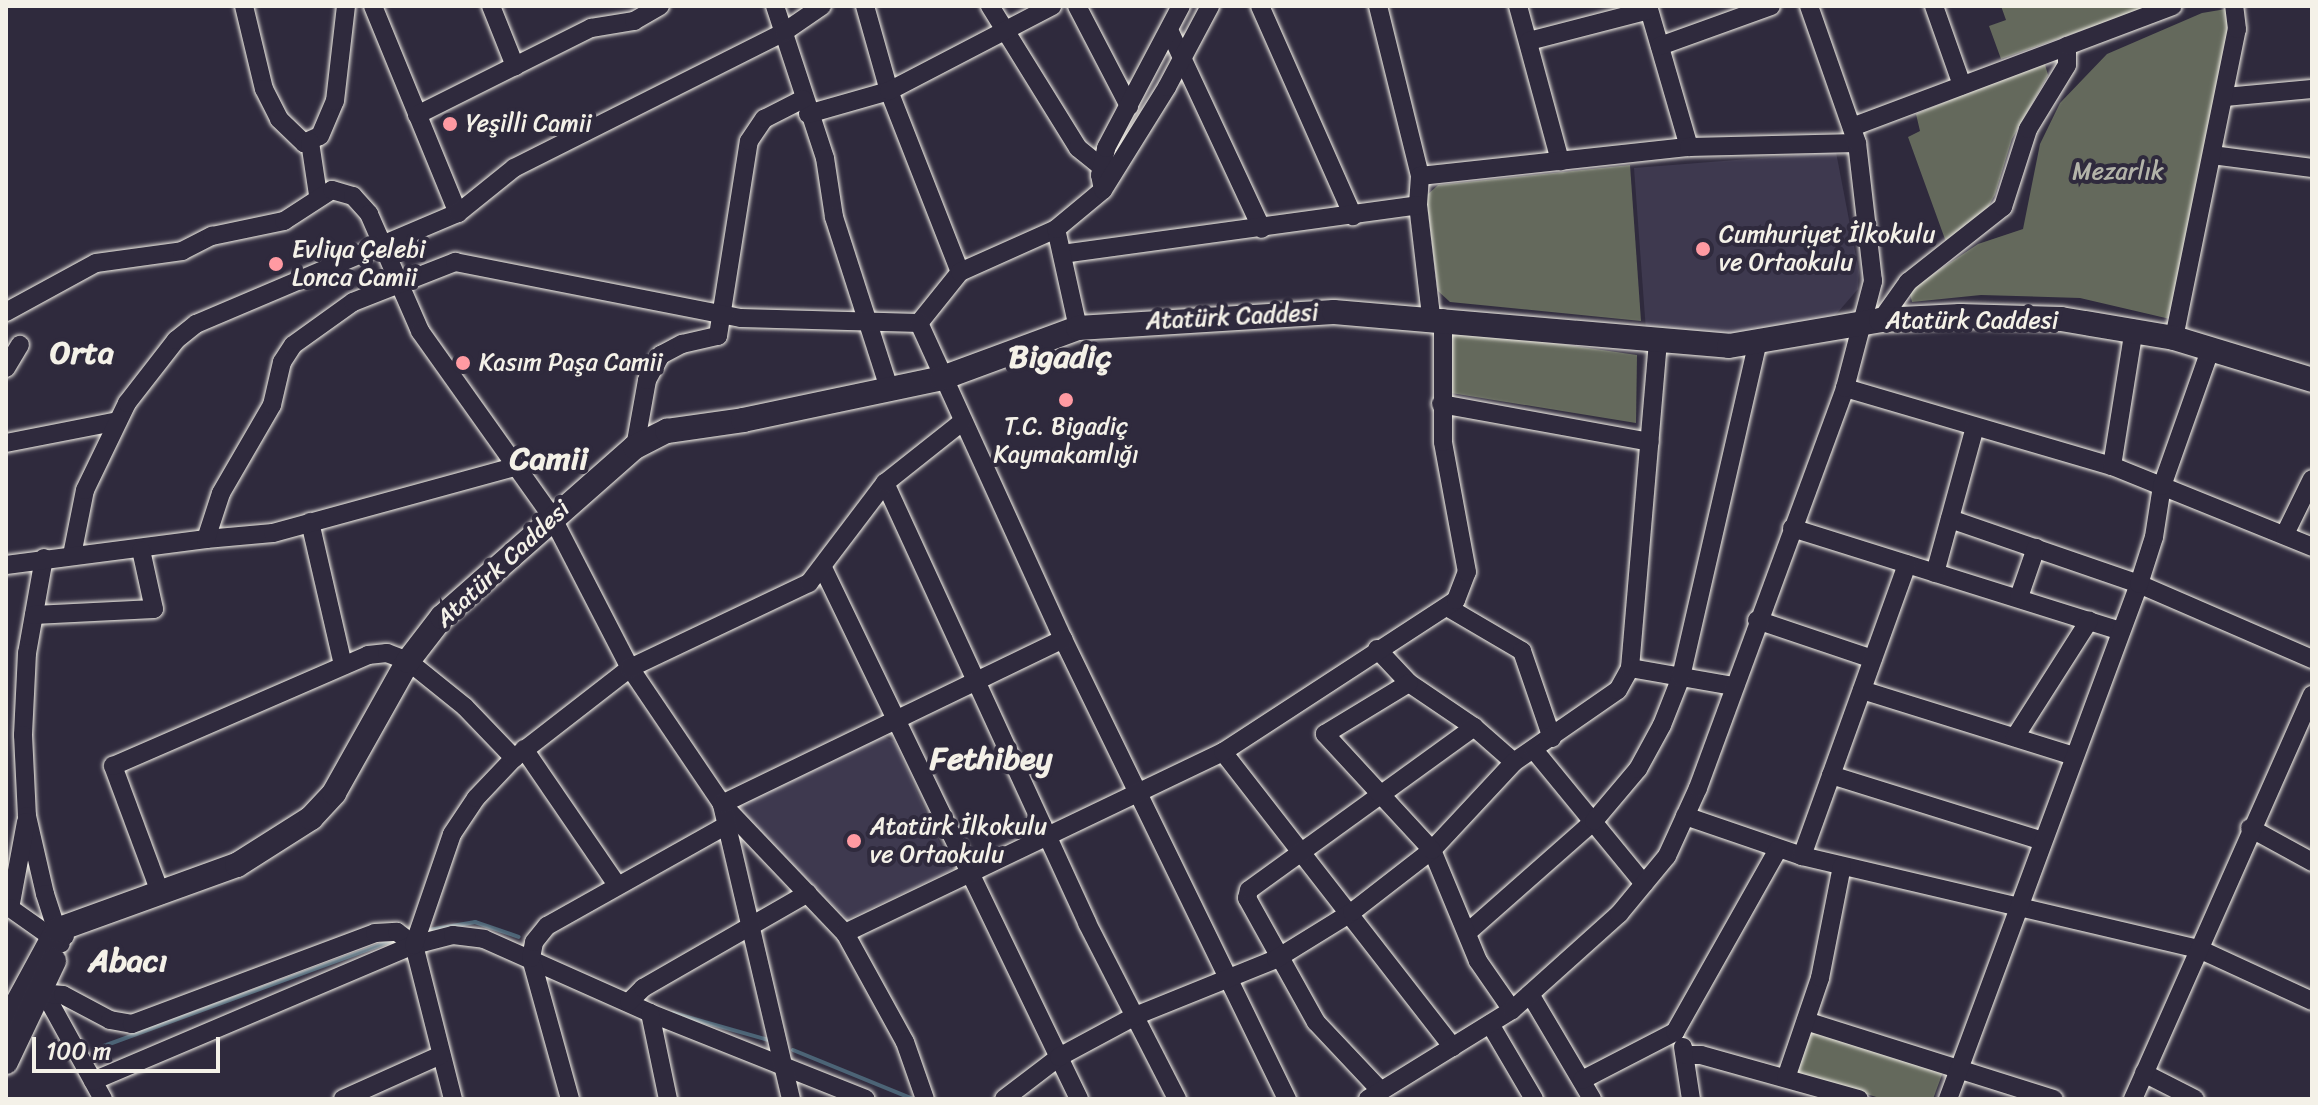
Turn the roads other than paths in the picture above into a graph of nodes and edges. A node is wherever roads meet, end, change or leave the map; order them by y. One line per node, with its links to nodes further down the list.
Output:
1 (244, 6): 39 (street)
2 (346, 6): 39 (street)
3 (373, 6): 37 (street)
4 (491, 6): 30 (street)
5 (660, 6): 30 (street)
6 (775, 6): 23 (street)
7 (822, 6): 23 (street)
8 (865, 6): 33 (street)
9 (990, 6): 25 (street)
10 (1052, 6): 25 (street)
11 (1077, 6): 36 (street)
12 (1181, 6): 24 (street)
13 (1210, 6): 29 (street)
14 (1260, 6): 50 (street)
15 (1378, 6): 45 (street)
16 (1518, 6): 26 (street)
17 (1771, 6): 27 (street)
18 (1934, 6): 31 (street)
19 (2173, 6): 28 (street)
20 (2234, 6): 34 (street)
21 (1812, 7): 38 (street)
22 (1649, 8): 26 (street); 27 (street)
23 (784, 32): 35 (street); 49 (street)
24 (1170, 32): 29 (street); 36 (street)
25 (1005, 33): 33 (street); 43 (street)
26 (1529, 41): 42 (street)
27 (1660, 46): 40 (street)
28 (2067, 46): 31 (street); 60 (street)
29 (1184, 55): 46 (street); 52 (street)
30 (515, 66): 37 (street)
31 (1962, 85): 38 (street)
32 (2312, 89): 34 (street)
33 (889, 91): 35 (street); 55 (street)
34 (2225, 97): 41 (street)
35 (806, 106): 58 (street); 62 (street)
36 (1129, 106): 43 (street)
37 (417, 115): 49 (street)
38 (1854, 135): 40 (street); 60 (street)
39 (310, 142): 47 (street)
40 (1689, 147): 42 (street)
41 (2212, 155): 44 (street); 65 (street)
42 (1560, 161): 45 (street)
43 (1100, 166): 46 (street)
44 (2312, 168)
45 (1420, 176): 48 (street)
46 (1103, 190): 51 (street)
47 (318, 195): 53 (street); 57 (street)
48 (1418, 205): 50 (street); 59 (street)
49 (458, 213): 53 (street)
50 (1353, 216): 52 (street)
51 (1056, 229): 54 (street); 55 (street)
52 (1262, 229): 54 (street)
53 (383, 247): 56 (street); 76 (street)
54 (1062, 254): 63 (street)
55 (960, 272): 61 (street)
56 (399, 286): 58 (street); 83 (street); 92 (street)
57 (6, 312)
58 (719, 315): 62 (street); 81 (street)
59 (1437, 317): 63 (main road, Atatürk Caddesi); 66 (main road, Atatürk Caddesi); 75 (street)
60 (1872, 321): 64 (main road, Atatürk Caddesi); 67 (main road, Atatürk Caddesi); 73 (street)
61 (919, 323): 62 (street); 71 (street)
62 (871, 325): 74 (street)
63 (1078, 328): 71 (main road, Atatürk Caddesi)
64 (2134, 329): 65 (main road, Atatürk Caddesi); 82 (street)
65 (2174, 338): 69 (main road, Atatürk Caddesi)
66 (1658, 342): 67 (main road, Atatürk Caddesi); 79 (street)
67 (1758, 342): 117 (street)
68 (20, 345): 70 (street)
69 (2211, 348): 72 (main road, Atatürk Caddesi); 86 (street)
70 (6, 368)
71 (942, 378): 74 (main road, Atatürk Caddesi); 77 (street)
72 (2312, 380)
73 (1845, 388): 78 (street); 90 (street)
74 (890, 391): 81 (main road, Atatürk Caddesi)
75 (1441, 404): 79 (street); 104 (street)
76 (118, 421): 80 (street); 96 (street)
77 (962, 422): 85 (street); 109 (street)
78 (1975, 427): 82 (street); 88 (street)
79 (1650, 442): 116 (street)
80 (6, 443)
81 (635, 447): 87 (main road, Atatürk Caddesi)
82 (2112, 466): 86 (street)
83 (514, 467): 87 (street); 89 (street)
84 (2312, 479): 91 (street)
85 (885, 483): 100 (street); 118 (street)
86 (2162, 486): 91 (street); 102 (street)
87 (552, 517): 113 (main road, Atatürk Caddesi); 115 (street)
88 (1950, 519): 94 (street); 101 (street)
89 (310, 522): 92 (street); 114 (street)
90 (1792, 528): 98 (street); 106 (street)
91 (2285, 534): 93 (street)
92 (206, 539): 95 (street)
93 (2312, 547)
94 (2036, 548): 102 (street); 103 (street)
95 (141, 550): 96 (street); 105 (street)
96 (72, 555): 97 (street)
97 (44, 558): 99 (street); 105 (street)
98 (1907, 564): 101 (street); 111 (street)
99 (6, 565)
100 (824, 570): 115 (street); 123 (street)
101 (1935, 573): 103 (street)
102 (2139, 584): 108 (street); 112 (street)
103 (2019, 597): 107 (street)
104 (1447, 607): 110 (street); 126 (street)
105 (34, 615): 136 (street)
106 (1757, 620): 111 (street); 120 (street)
107 (2089, 621): 108 (street); 125 (street)
108 (2118, 630): 130 (street)
109 (1063, 639): 118 (street); 133 (street)
110 (1377, 649): 119 (street); 128 (street)
111 (1873, 659): 121 (street)
112 (2312, 659)
113 (408, 661): 114 (street); 129 (street); 153 (main road, Atatürk Caddesi)
114 (343, 665): 153 (street)
115 (630, 668): 129 (street); 135 (street)
116 (1630, 668): 117 (street); 126 (street)
117 (1681, 677): 120 (street); 138 (street)
118 (975, 679): 123 (street); 141 (street)
119 (1409, 683): 124 (street); 134 (street)
120 (1733, 686): 137 (street)
121 (1862, 690): 125 (street); 132 (street)
122 (2309, 707): 140 (street)
123 (899, 721): 135 (street); 149 (street)
124 (1474, 727): 131 (street); 134 (street)
125 (2015, 737): 130 (street)
126 (1552, 738): 127 (street)
127 (1534, 750): 131 (street); 138 (street)
128 (1223, 752): 133 (street); 145 (street)
129 (519, 754): 151 (street); 161 (street)
130 (2071, 755): 142 (street)
131 (1514, 762): 144 (street)
132 (1831, 775): 142 (street); 146 (street)
133 (1136, 792): 141 (street); 165 (street)
134 (1379, 795): 144 (street); 145 (street)
135 (722, 804): 139 (street); 152 (street)
136 (27, 816): 155 (street); 160 (street)
137 (1685, 816): 143 (street); 150 (street)
138 (1591, 823): 150 (street); 158 (street)
139 (725, 826): 151 (street); 157 (street)
140 (2250, 828): 147 (street); 162 (street)
141 (1049, 832): 149 (street); 172 (street)
142 (2040, 840): 154 (street)
143 (1778, 849): 146 (street); 175 (street)
144 (1432, 850): 156 (street); 158 (street)
145 (1302, 851): 156 (street); 164 (street)
146 (1802, 856): 148 (street)
147 (2312, 862)
148 (1842, 866): 154 (street); 173 (street)
149 (972, 872): 159 (street); 179 (street)
150 (1644, 884): 166 (street)
151 (617, 885): 163 (street)
152 (808, 893): 157 (street); 159 (street)
153 (161, 895): 160 (main road, Atatürk Caddesi)
154 (2015, 907): 162 (street); 182 (street)
155 (8, 910): 160 (street)
156 (1352, 912): 164 (street); 176 (street)
157 (751, 926): 168 (street); 181 (street)
158 (1468, 932): 170 (street)
159 (845, 933): 194 (street)
160 (61, 935): 169 (main road)
161 (414, 945): 163 (street); 169 (street); 177 (street); 186 (street)
162 (2199, 949): 167 (street); 183 (street)
163 (531, 958): 168 (street); 190 (street)
164 (1276, 959): 165 (street); 187 (street)
165 (1228, 979): 172 (street); 198 (street)
166 (1530, 994): 170 (street); 185 (street)
167 (2312, 1001)
168 (629, 1002): 171 (street)
169 (24, 1004): 180 (main road); 186 (street)
170 (1512, 1010): 174 (street)
171 (650, 1013): 181 (street); 191 (street)
172 (1135, 1016): 179 (street); 197 (street)
173 (1806, 1021): 182 (street); 184 (street)
174 (1490, 1024): 176 (street); 199 (street)
175 (1675, 1032): 178 (street); 185 (street)
176 (1453, 1047): 187 (street)
177 (441, 1055): 188 (street); 189 (street)
178 (1686, 1055): 184 (street); 201 (street)
179 (1059, 1057): 195 (street); 196 (street)
180 (6, 1062)
181 (781, 1064): 192 (street); 193 (street)
182 (1958, 1067): 203 (street); 204 (street)
183 (2144, 1073): 205 (street); 206 (street)
184 (1786, 1078): 202 (street)
185 (1582, 1080): 200 (street)
186 (99, 1093)
187 (1374, 1095)
188 (343, 1099)
189 (453, 1099)
190 (570, 1099)
191 (668, 1099)
192 (791, 1099)
193 (866, 1099)
194 (925, 1099)
195 (1004, 1099)
196 (1079, 1099)
197 (1177, 1099)
198 (1287, 1099)
199 (1534, 1099)
200 (1592, 1099)
201 (1691, 1099)
202 (1859, 1099)
203 (1948, 1099)
204 (2054, 1099)
205 (2133, 1099)
206 (2195, 1099)

